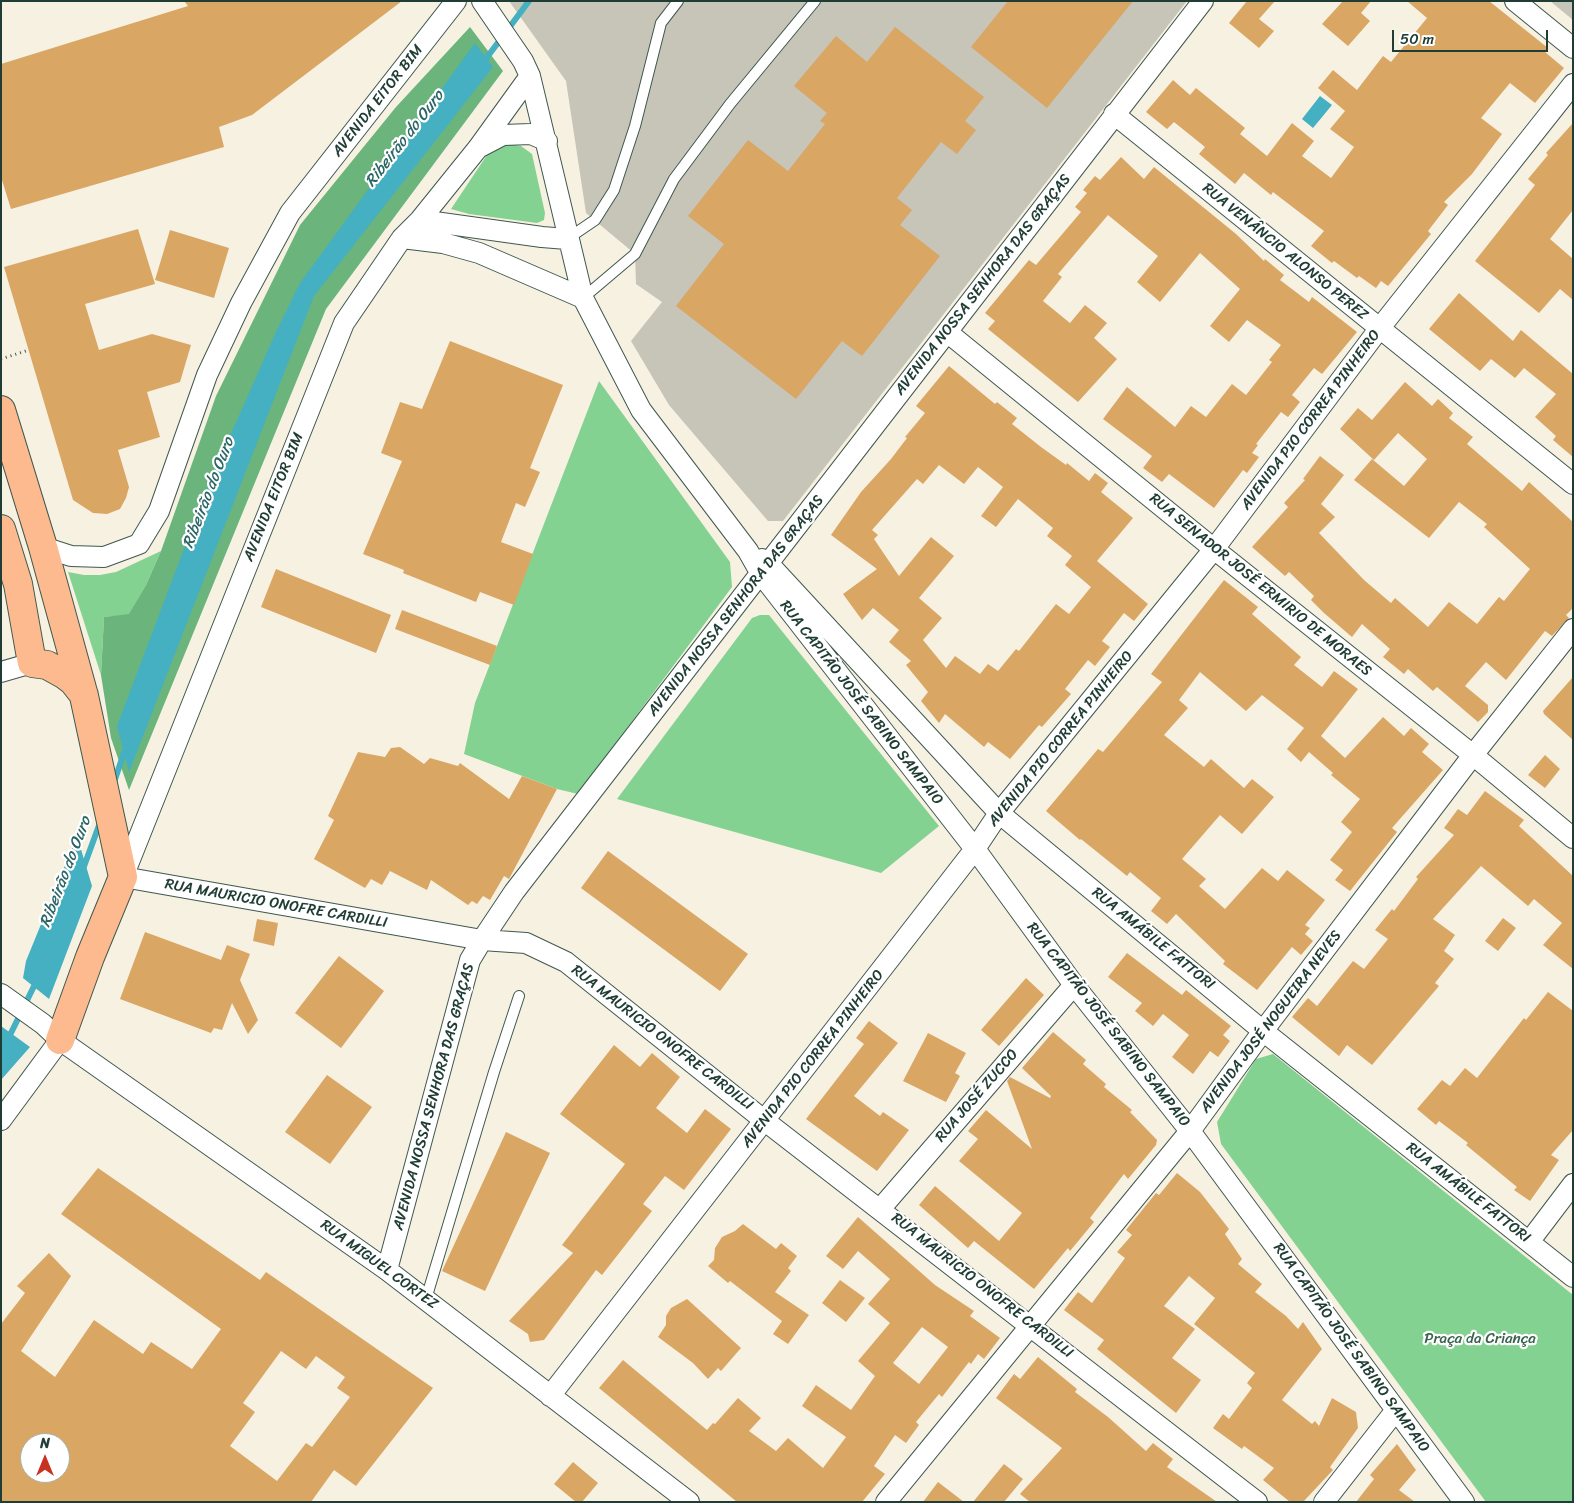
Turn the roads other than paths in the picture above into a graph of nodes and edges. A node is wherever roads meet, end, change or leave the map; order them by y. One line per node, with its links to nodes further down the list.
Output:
1 (456, 1): 22 (street, AVENIDA EITOR BIM)
2 (678, 1): 15 (lane)
3 (815, 1): 16 (lane)
4 (1203, 1): 10 (street, AVENIDA NOSSA SENHORA DAS GRAÇAS)
5 (1515, 1): 7 (street)
6 (483, 3): 8 (street, RUA CAPITÃO JOSÉ SABINO SAMPAIO)
7 (1573, 48)
8 (526, 68): 11 (street, RUA CAPITÃO JOSÉ SABINO SAMPAIO); 12 (street, AVENIDA EITOR BIM)
9 (1573, 84): 17 (street, AVENIDA PIO CORREA PINHEIRO)
10 (1114, 114): 17 (street, RUA VENÂNCIO ALONSO PEREZ); 18 (street, AVENIDA NOSSA SENHORA DAS GRAÇAS)
11 (547, 141): 12 (street, AVENIDA EITOR BIM); 15 (street, RUA CAPITÃO JOSÉ SABINO SAMPAIO)
12 (478, 148): 13 (street, AVENIDA EITOR BIM)
13 (420, 220): 14 (street, AVENIDA EITOR BIM); 15 (street)
14 (402, 238): 16 (street); 33 (street, AVENIDA EITOR BIM)
15 (567, 238): 16 (street, RUA CAPITÃO JOSÉ SABINO SAMPAIO)
16 (582, 298): 24 (street, RUA CAPITÃO JOSÉ SABINO SAMPAIO)
17 (1379, 329): 20 (street, RUA VENÂNCIO ALONSO PEREZ); 23 (street, AVENIDA PIO CORREA PINHEIRO)
18 (947, 332): 23 (street, RUA SENADOR JOSÉ ERMIRIO DE MORAES); 24 (street, AVENIDA NOSSA SENHORA DAS GRAÇAS)
19 (1, 410): 22 (main road)
20 (1573, 484)
21 (1, 529): 26 (main road)
22 (43, 547): 28 (main road)
23 (1214, 549): 29 (street, RUA SENADOR JOSÉ ERMIRIO DE MORAES); 30 (street, AVENIDA PIO CORREA PINHEIRO)
24 (764, 569): 30 (street, RUA AMÁBILE FATTORI); 32 (street, RUA CAPITÃO JOSÉ SABINO SAMPAIO); 34 (street, AVENIDA NOSSA SENHORA DAS GRAÇAS)
25 (1573, 629): 29 (street, AVENIDA JOSÉ NOGUEIRA NEVES)
26 (32, 663): 27 (street); 28 (main road)
27 (1, 672)
28 (84, 696): 33 (main road)
29 (1473, 755): 31 (street, RUA SENADOR JOSÉ ERMIRIO DE MORAES); 38 (street, AVENIDA JOSÉ NOGUEIRA NEVES)
30 (1000, 813): 32 (street, AVENIDA PIO CORREA PINHEIRO); 38 (street, RUA AMÁBILE FATTORI)
31 (1573, 838)
32 (975, 849): 35 (street, RUA CAPITÃO JOSÉ SABINO SAMPAIO); 41 (street, AVENIDA PIO CORREA PINHEIRO)
33 (123, 877): 34 (street, RUA MAURICIO ONOFRE CARDILLI); 39 (main road)
34 (482, 940): 41 (street, RUA MAURICIO ONOFRE CARDILLI); 46 (street, AVENIDA NOSSA SENHORA DAS GRAÇAS)
35 (1074, 985): 42 (street, RUA CAPITÃO JOSÉ SABINO SAMPAIO); 44 (street, RUA JOSÉ ZUCCO)
36 (1, 994): 39 (street, RUA MIGUEL CORTEZ)
37 (519, 996): 48 (lane)
38 (1263, 1031): 42 (street, AVENIDA JOSÉ NOGUEIRA NEVES); 45 (street, RUA AMÁBILE FATTORI)
39 (52, 1032): 40 (street); 46 (street, RUA MIGUEL CORTEZ)
40 (1, 1120)
41 (765, 1120): 44 (street, RUA MAURICIO ONOFRE CARDILLI); 50 (street, AVENIDA PIO CORREA PINHEIRO)
42 (1190, 1131): 49 (street, AVENIDA JOSÉ NOGUEIRA NEVES); 51 (street, RUA CAPITÃO JOSÉ SABINO SAMPAIO)
43 (1573, 1184): 45 (street)
44 (881, 1208): 49 (street, RUA MAURICIO ONOFRE CARDILLI)
45 (1529, 1242): 47 (street, RUA AMÁBILE FATTORI)
46 (387, 1270): 48 (street, RUA MIGUEL CORTEZ)
47 (1573, 1277)
48 (426, 1299): 50 (street, RUA MIGUEL CORTEZ)
49 (1032, 1325): 53 (street, AVENIDA JOSÉ NOGUEIRA NEVES); 54 (street, RUA MAURICIO ONOFRE CARDILLI)
50 (550, 1396): 52 (street, RUA MIGUEL CORTEZ)
51 (1396, 1410): 55 (street); 56 (street, RUA CAPITÃO JOSÉ SABINO SAMPAIO)
52 (689, 1502)
53 (886, 1502)
54 (1258, 1502)
55 (1324, 1502)
56 (1464, 1502)

